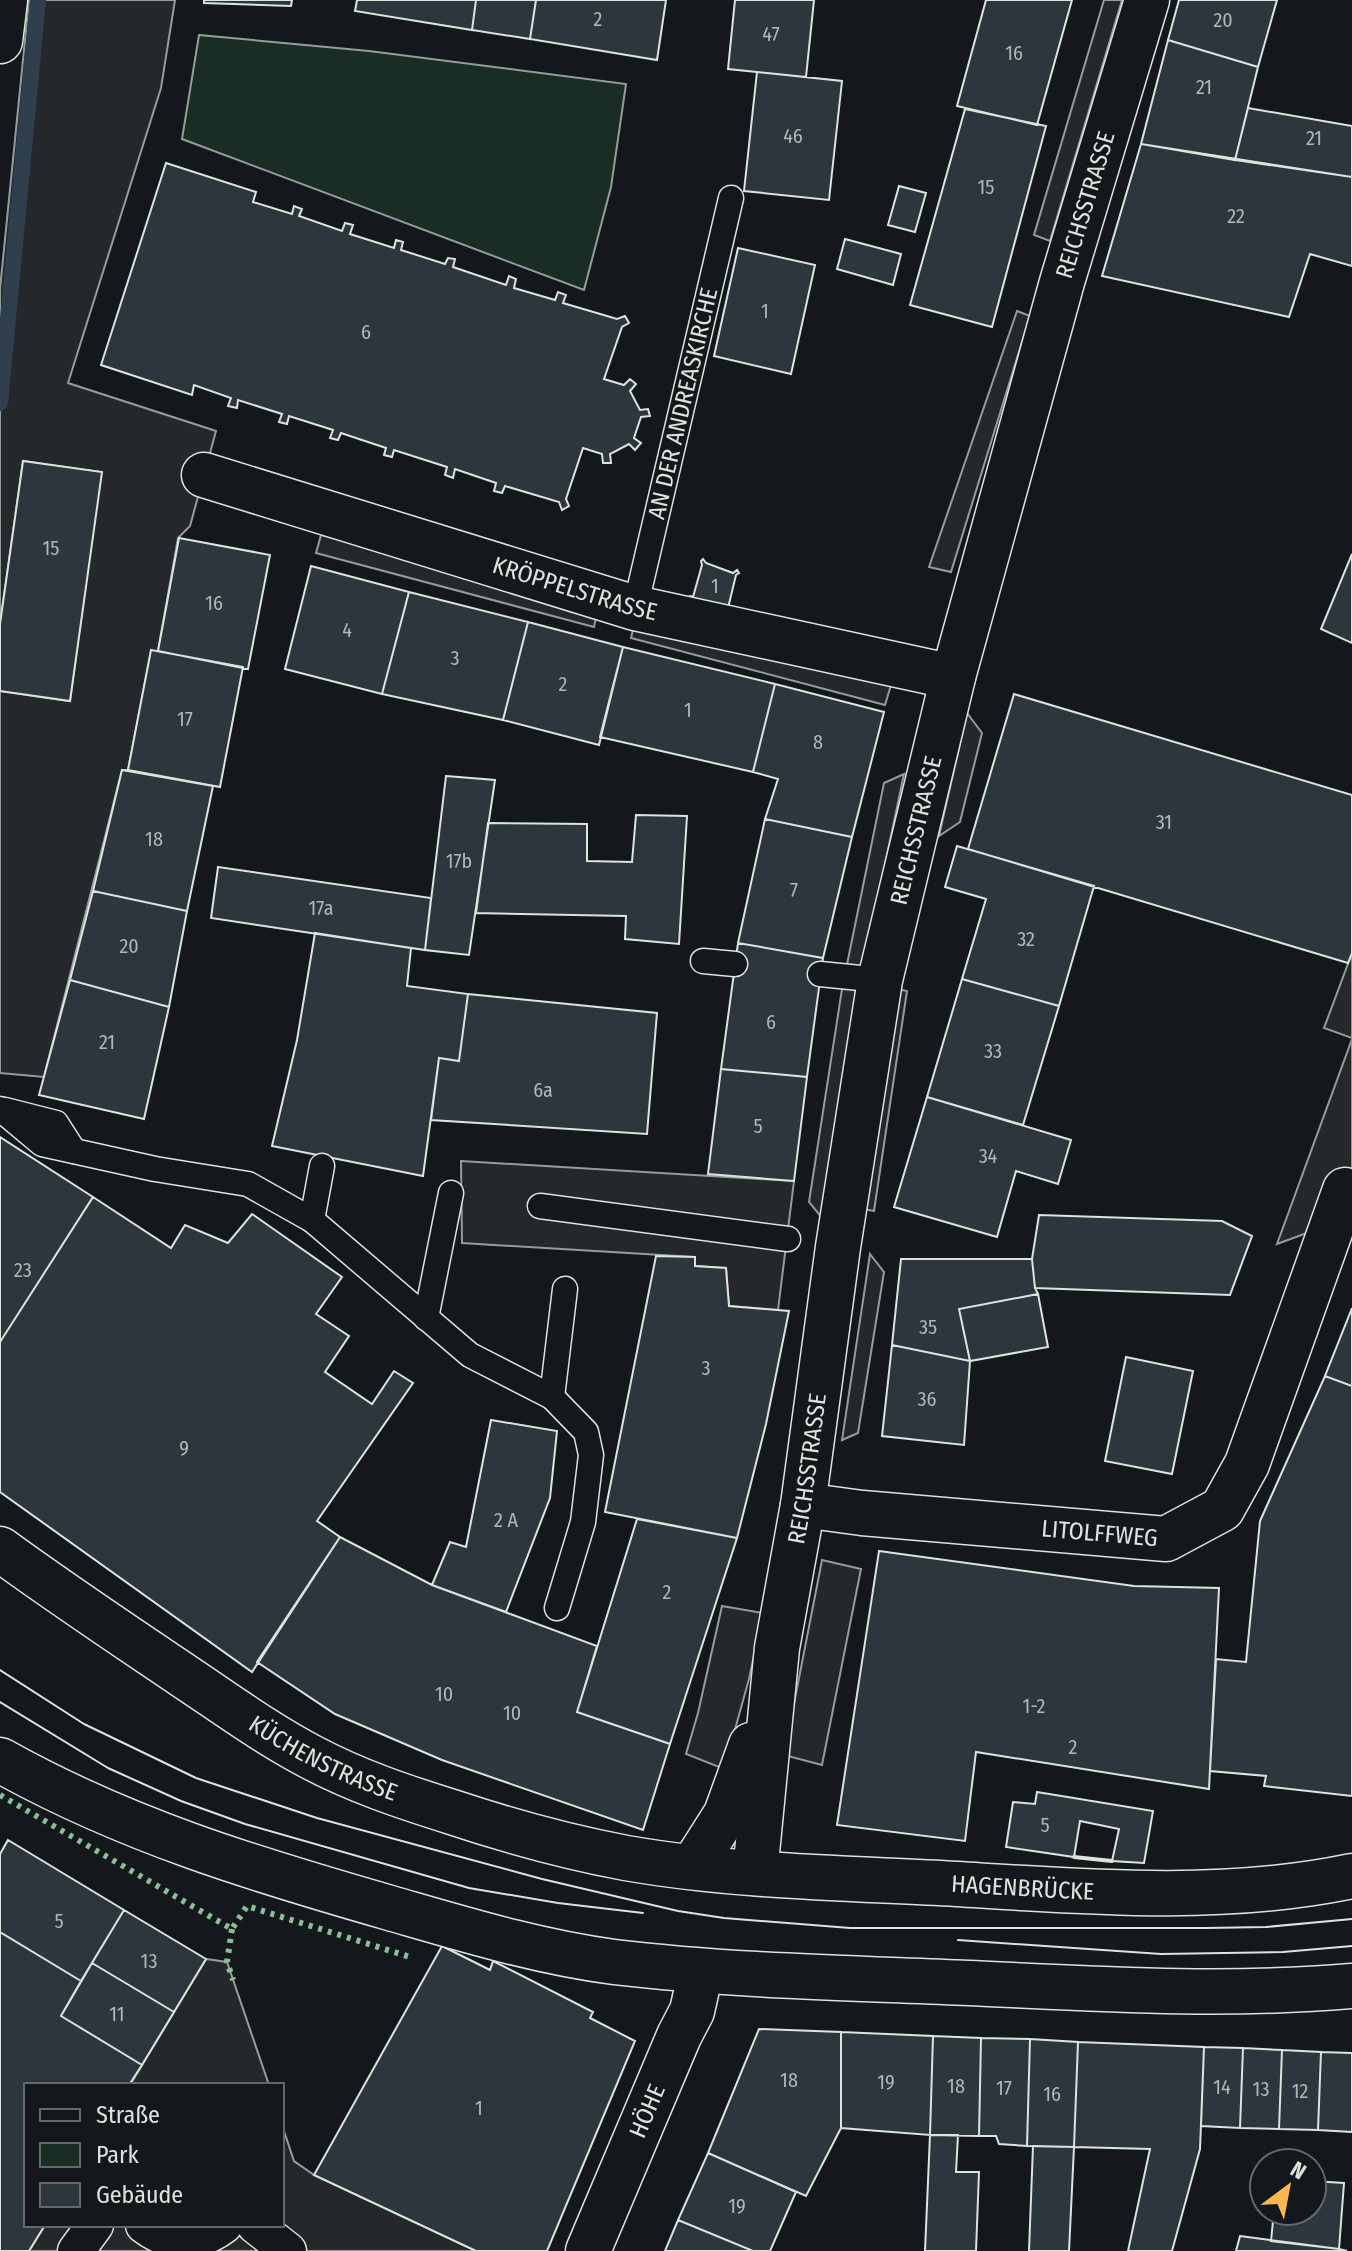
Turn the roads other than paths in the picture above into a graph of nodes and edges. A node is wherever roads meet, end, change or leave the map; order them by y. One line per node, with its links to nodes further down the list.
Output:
1 (5, 0): 3 (street)
2 (1147, 0): 7 (street, REICHSSTRASSE)
3 (0, 41)
4 (731, 198): 6 (lane, AN DER ANDREASKIRCHE)
5 (204, 475): 6 (street, KRÖPPELSTRASSE)
6 (635, 608): 7 (street, KRÖPPELSTRASSE)
7 (953, 677): 11 (street, REICHSSTRASSE)
8 (703, 961): 9 (lane)
9 (735, 964)
10 (820, 974): 11 (lane)
11 (880, 980): 22 (street, REICHSSTRASSE)
12 (0, 1109): 17 (lane)
13 (322, 1166): 17 (lane)
14 (1349, 1181): 22 (street, LITOLFFWEG)
15 (451, 1193): 20 (lane)
16 (540, 1206): 18 (lane)
17 (312, 1220): 20 (lane)
18 (788, 1239)
19 (565, 1289): 21 (lane)
20 (426, 1318): 21 (lane)
21 (552, 1397): 24 (lane)
22 (803, 1505): 25 (street, REICHSSTRASSE)
23 (0, 1549): 27 (street, KÜCHENSTRASSE)
24 (557, 1608)
25 (773, 1679): 27 (street, REICHSSTRASSE); 28 (street, REICHSSTRASSE)
26 (0, 1760): 30 (street)
27 (693, 1866): 28 (street, HAGENBRÜCKE)
28 (755, 1873): 29 (street, HAGENBRÜCKE)
29 (1352, 1876)
30 (701, 1971): 31 (street); 38 (street, HÖHE)
31 (1352, 1986)
32 (94, 2227): 36 (street)
33 (147, 2227): 34 (street)
34 (221, 2227)
35 (258, 2227): 37 (street)
36 (76, 2251)
37 (288, 2251)
38 (588, 2251)

